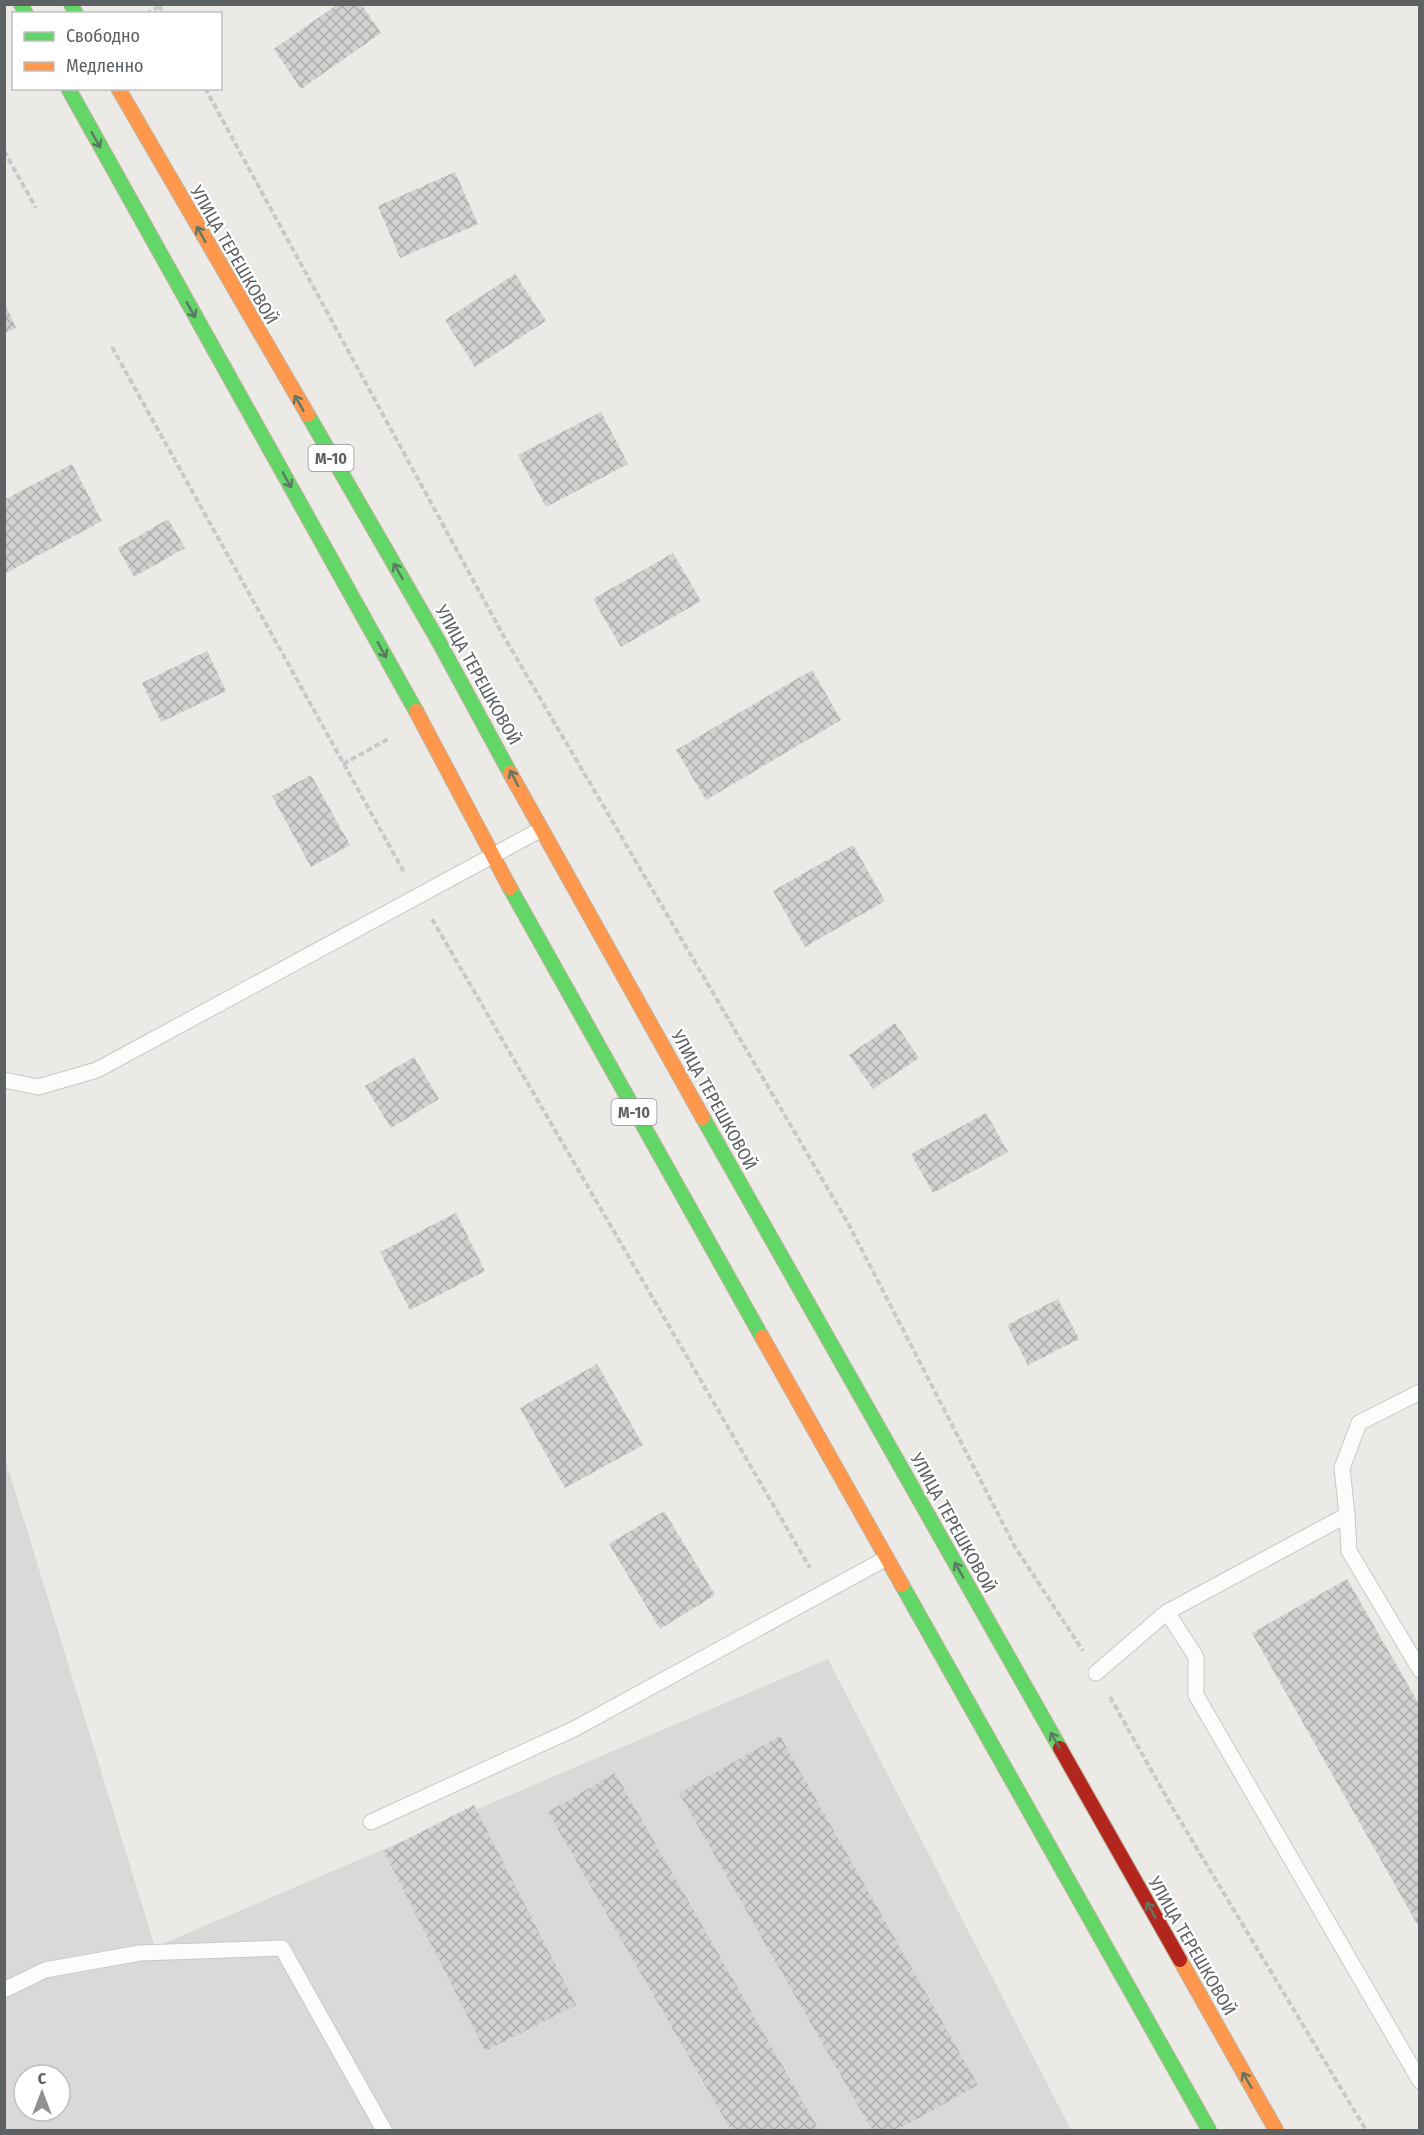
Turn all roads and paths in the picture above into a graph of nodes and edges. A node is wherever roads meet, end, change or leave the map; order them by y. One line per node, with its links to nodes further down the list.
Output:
1 (69, 90): 10 (highway, М-10, one-way to 10)
2 (119, 90): 9 (highway, УЛИЦА ТЕРЕШКОВОЙ / М-10, one-way to 2)
3 (206, 90): 19 (path)
4 (4, 151): 5 (path)
5 (36, 208)
6 (112, 347): 8 (path)
7 (394, 736): 8 (path)
8 (343, 764): 11 (path)
9 (540, 830): 10 (lane); 25 (highway, УЛИЦА ТЕРЕШКОВОЙ / М-10, one-way to 9)
10 (490, 855): 11 (lane); 15 (highway, М-10)
11 (417, 895): 12 (lane); 16 (path)
12 (4, 1080)
13 (1419, 1392): 14 (lane)
14 (1347, 1515): 17 (lane); 18 (lane)
15 (885, 1559): 16 (lane); 24 (highway, М-10)
16 (824, 1592): 20 (lane)
17 (1167, 1612): 19 (lane); 22 (lane)
18 (1419, 1670)
19 (1096, 1673): 26 (path)
20 (371, 1822)
21 (4, 1990): 23 (lane)
22 (1419, 2081)
23 (384, 2130)
24 (1209, 2130)
25 (1276, 2130)
26 (1366, 2130)

